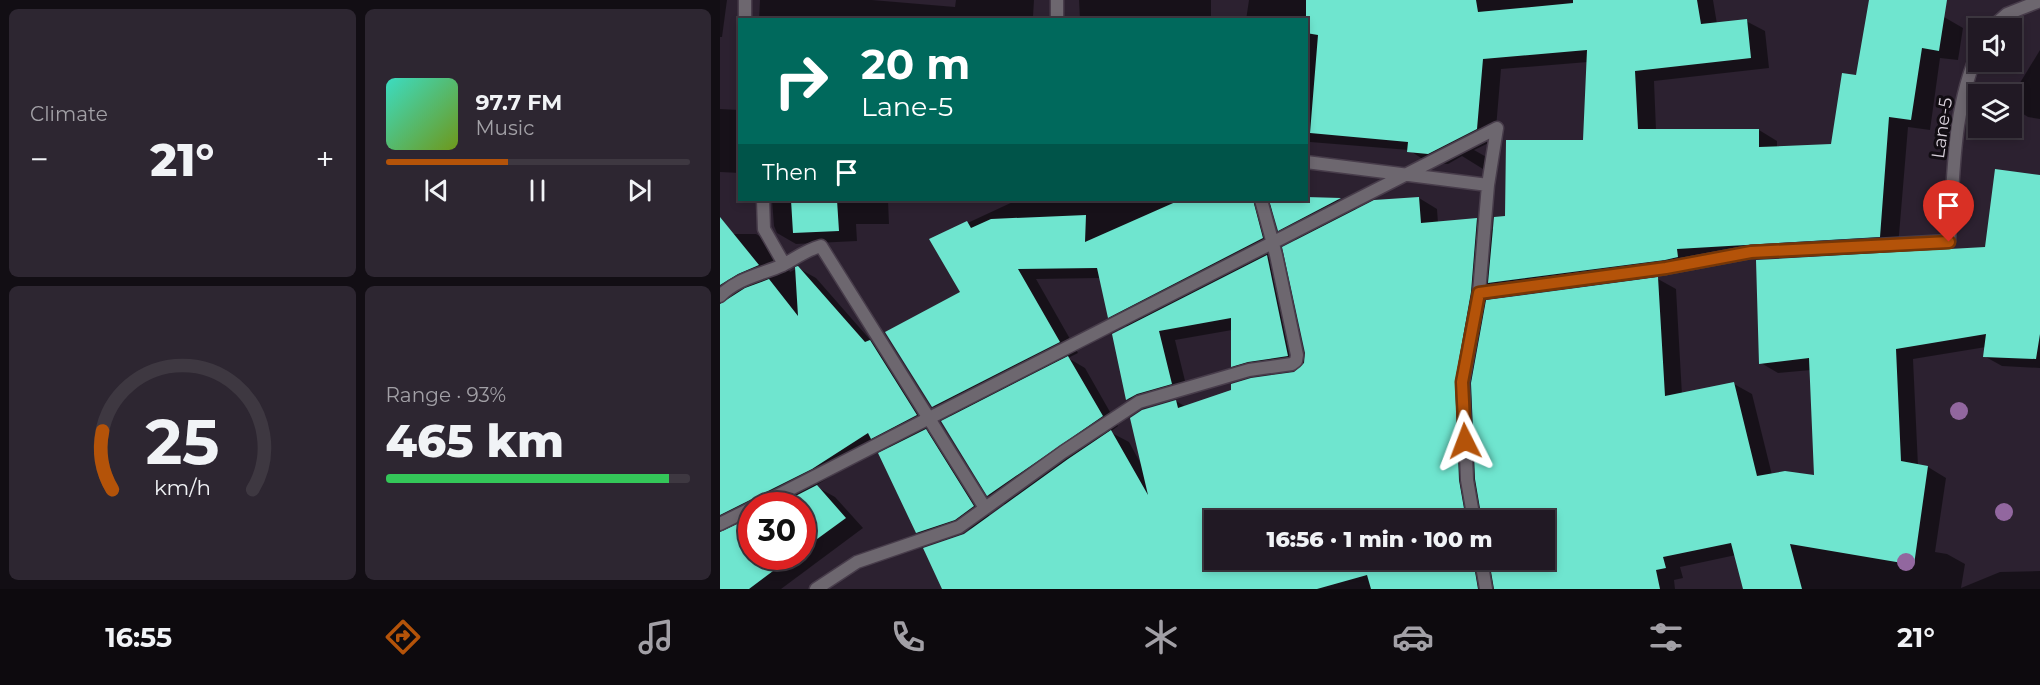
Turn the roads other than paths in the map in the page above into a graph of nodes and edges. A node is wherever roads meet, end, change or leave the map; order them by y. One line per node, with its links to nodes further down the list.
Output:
1 (745, 0): 4 (street)
2 (1058, 0): 5 (street)
3 (2040, 1): 6 (street)
4 (746, 18)
5 (1057, 18)
6 (2002, 18)
7 (1970, 72): 13 (street, Lane-5)
8 (1308, 162): 9 (street)
9 (1488, 185): 13 (street); 15 (street)
10 (764, 201): 12 (street)
11 (1261, 201): 16 (street)
12 (784, 264): 14 (street); 16 (street)
13 (1479, 293): 17 (street)
14 (720, 296)
15 (784, 492)
16 (985, 508): 21 (street)
17 (1472, 510)
18 (738, 515): 19 (street)
19 (720, 524)
20 (1483, 570): 22 (street)
21 (816, 589)
22 (1486, 589)

